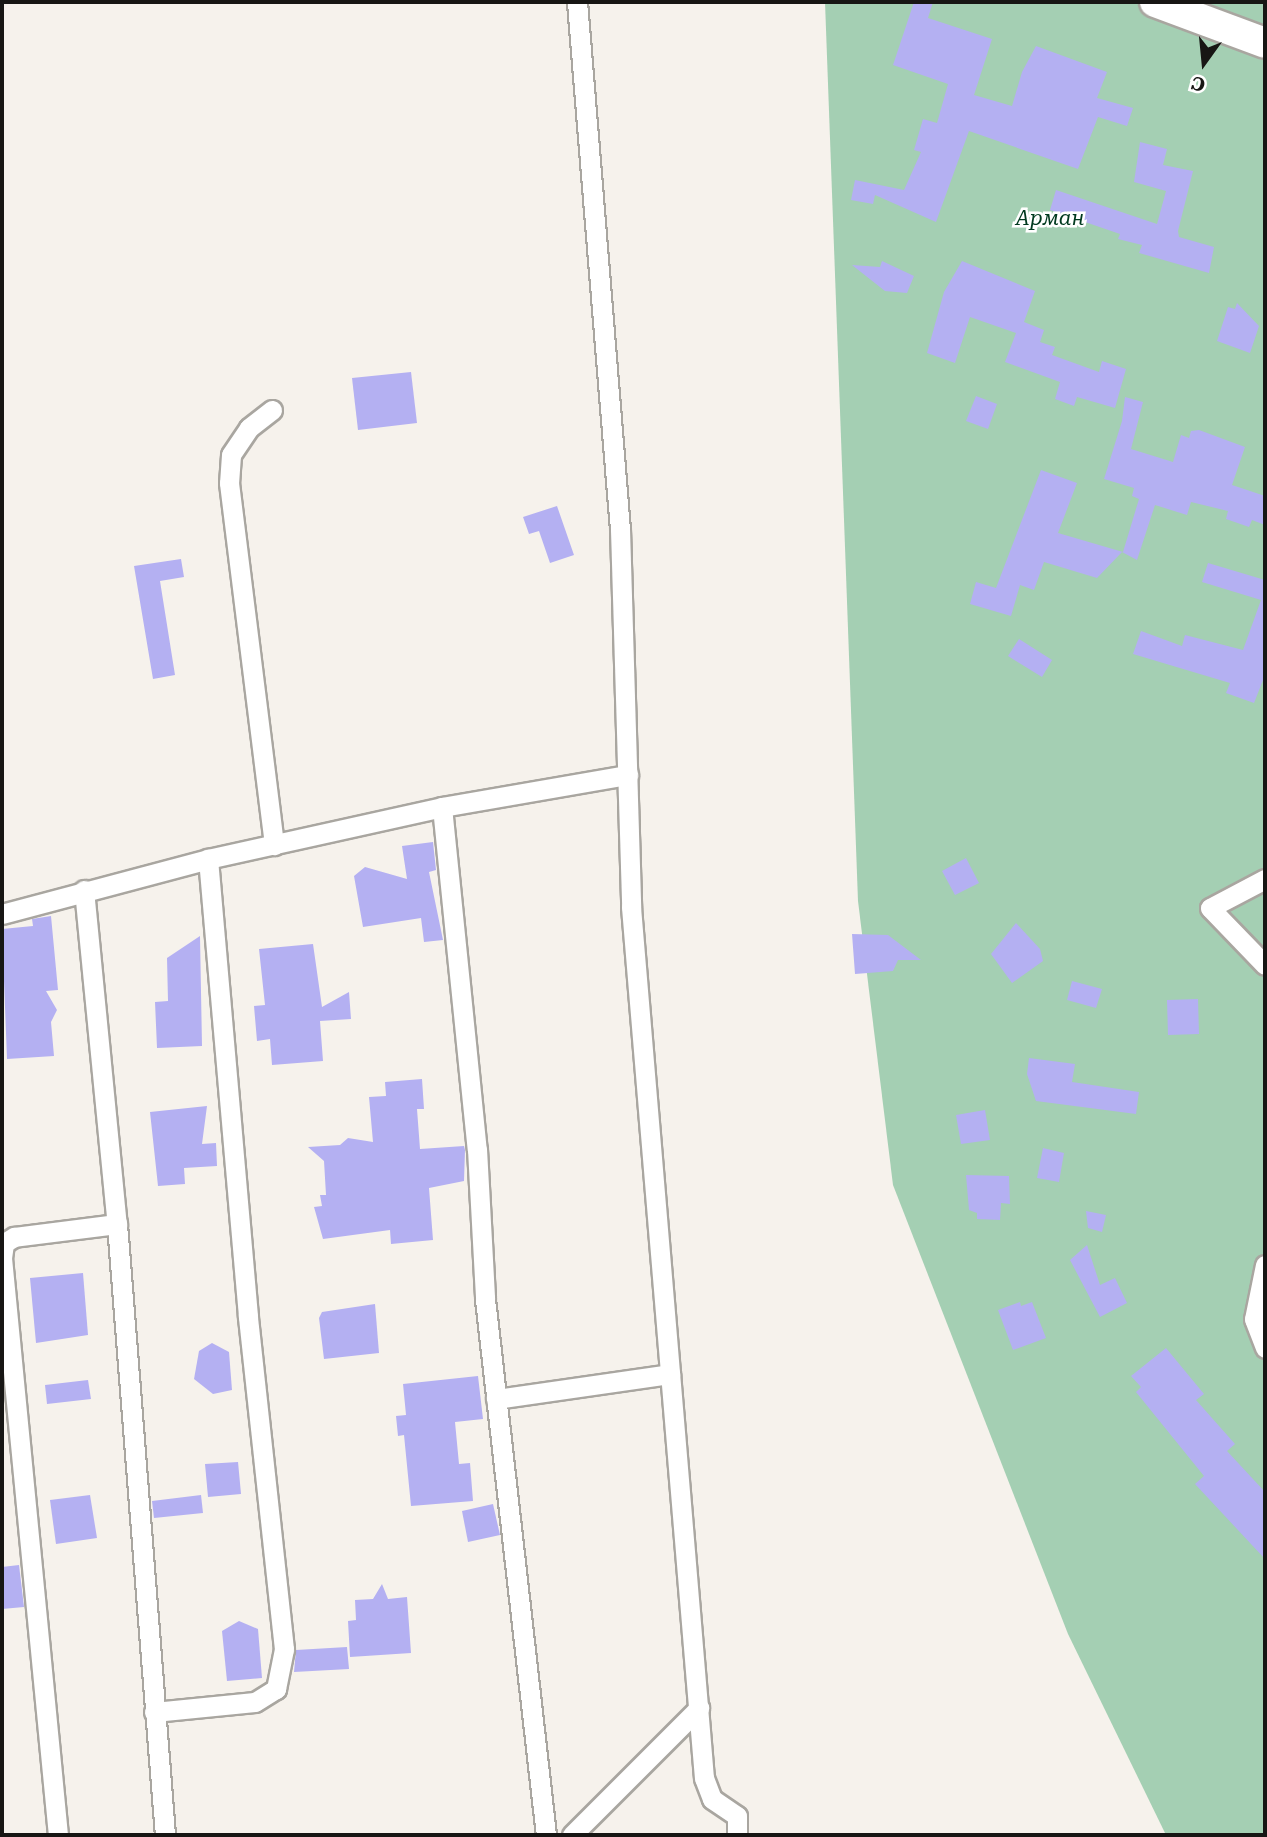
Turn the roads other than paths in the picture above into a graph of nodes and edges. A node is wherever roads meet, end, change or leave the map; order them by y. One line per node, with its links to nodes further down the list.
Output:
1 (577, 2): 5 (street)
2 (1155, 2): 3 (main road)
3 (1265, 43)
4 (272, 410): 7 (street)
5 (628, 775): 6 (street); 17 (street)
6 (442, 807): 7 (street); 18 (street)
7 (274, 845): 8 (street)
8 (208, 859): 10 (street); 20 (street)
9 (1265, 879): 12 (street)
10 (84, 890): 11 (street); 13 (street)
11 (2, 914)
12 (1265, 965)
13 (117, 1224): 14 (street); 20 (street)
14 (2, 1258): 21 (street)
15 (1265, 1265): 16 (street)
16 (1265, 1348)
17 (670, 1374): 18 (street); 19 (street)
18 (496, 1399): 23 (street)
19 (699, 1708): 24 (street); 25 (street)
20 (154, 1712): 22 (street)
21 (58, 1835)
22 (165, 1835)
23 (546, 1835)
24 (572, 1835)
25 (737, 1835)

